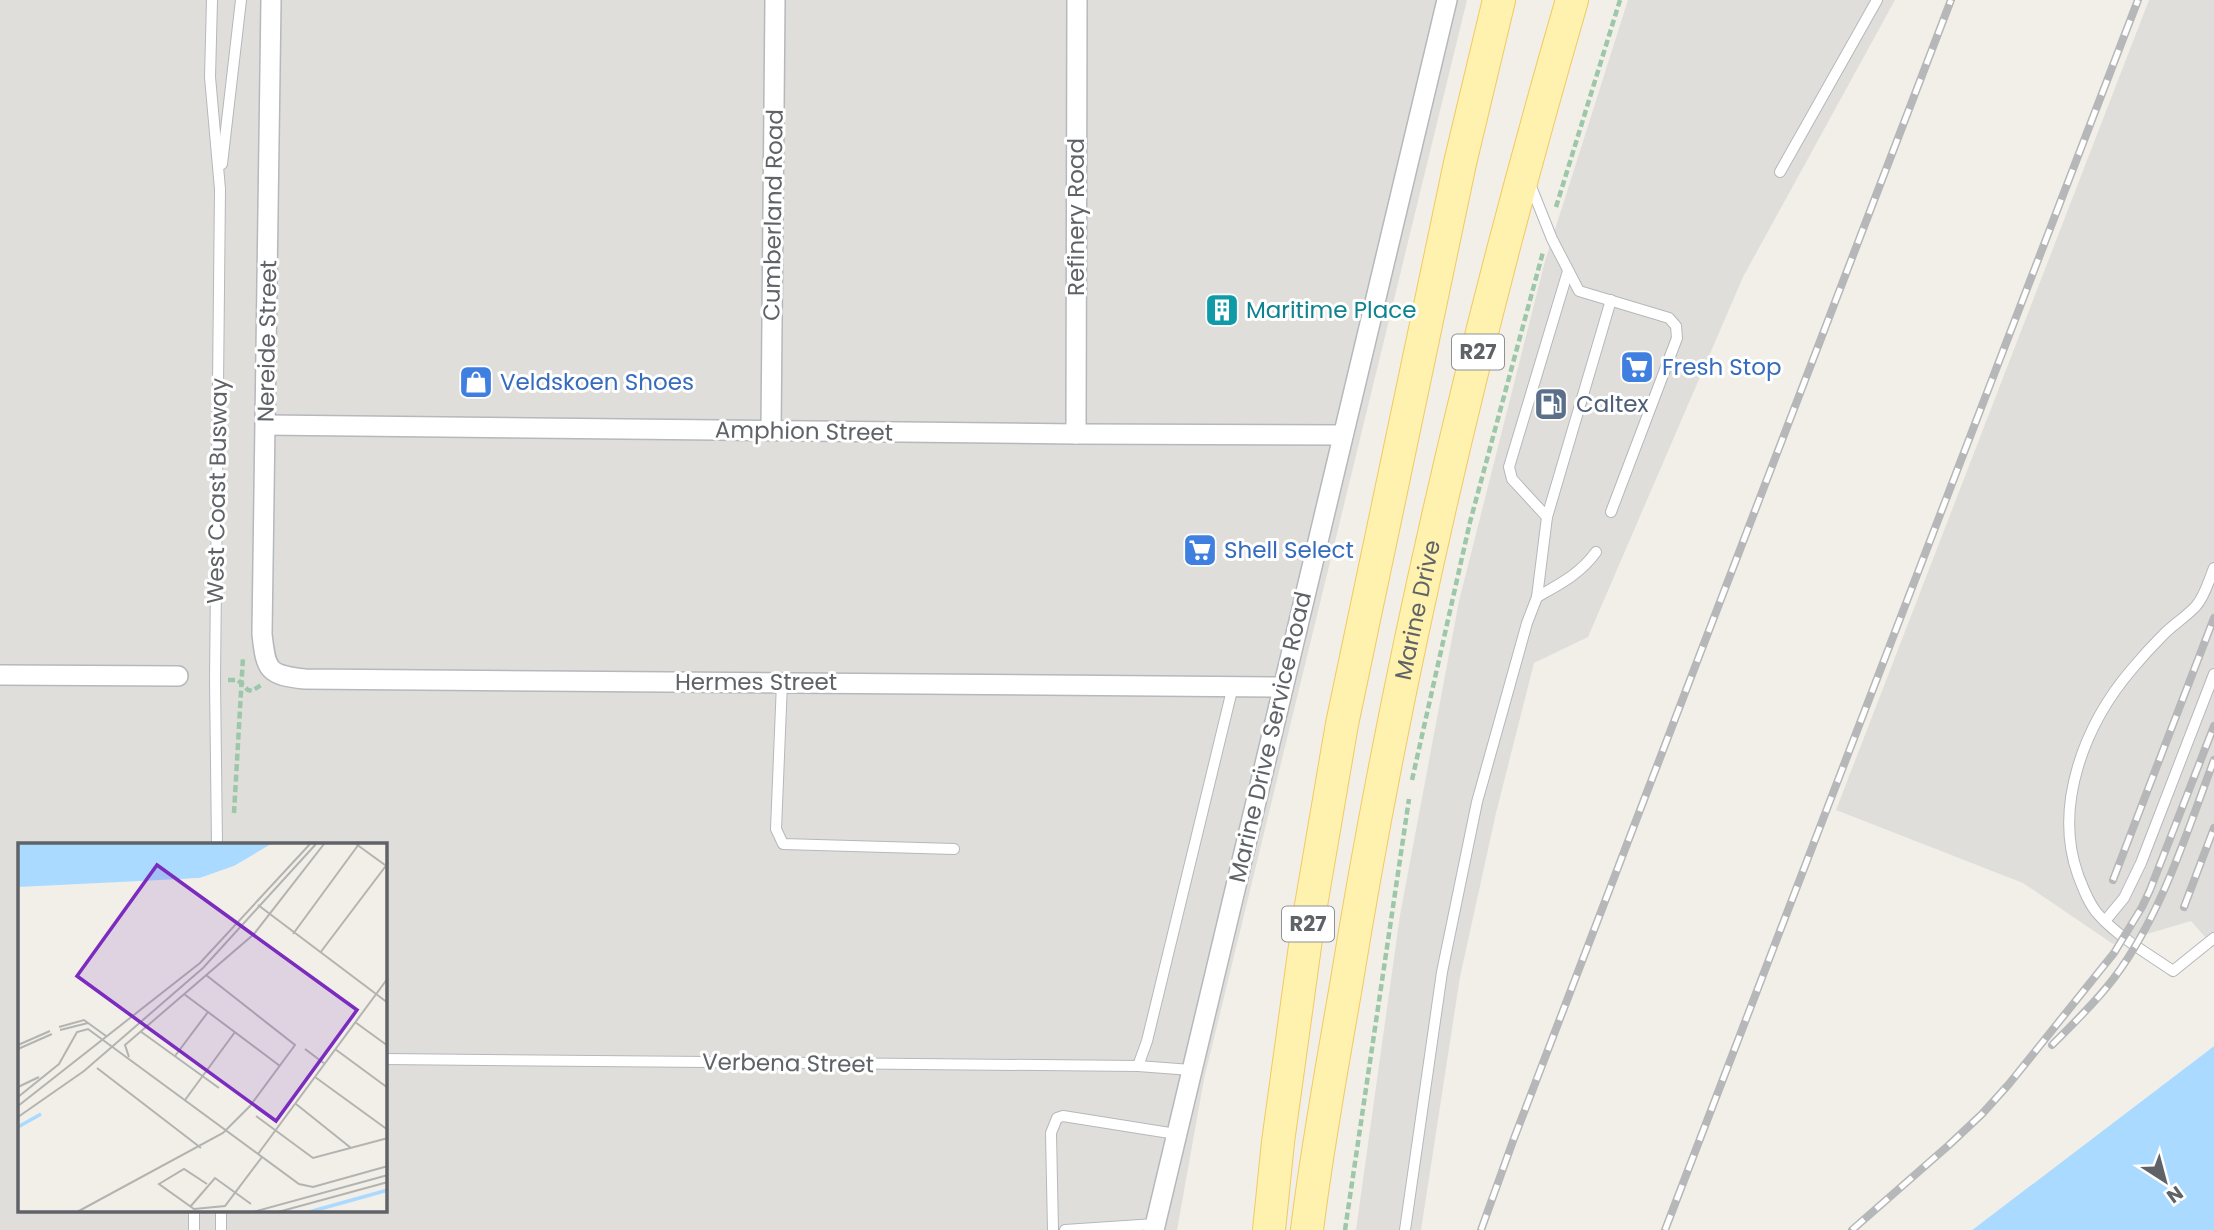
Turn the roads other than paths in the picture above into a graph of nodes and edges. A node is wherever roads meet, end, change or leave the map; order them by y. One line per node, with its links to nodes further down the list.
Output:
1 (212, 0): 12 (lane, West Coast Busway)
2 (241, 0): 12 (lane, West Coast Busway)
3 (271, 0): 15 (street, Nereide Street)
4 (775, 0): 16 (street, Cumberland Road)
5 (1077, 0): 17 (street, Refinery Road)
6 (1447, 0): 18 (street, Marine Drive Service Road)
7 (1499, 0): 48 (main road, R27)
8 (1572, 0): 10 (main road, Marine Drive / R27)
9 (1877, 0): 11 (lane)
10 (1524, 168): 13 (lane); 49 (main road, Marine Drive / R27)
11 (1780, 172)
12 (220, 189): 31 (lane, West Coast Busway)
13 (1568, 271): 14 (lane); 20 (lane)
14 (1611, 300): 19 (lane); 20 (lane)
15 (266, 425): 16 (street, Amphion Street); 27 (street, Nereide Street)
16 (771, 430): 17 (street, Amphion Street)
17 (1076, 434): 18 (street, Amphion Street)
18 (1343, 435): 30 (street, Marine Drive Service Road)
19 (1611, 512)
20 (1547, 517): 23 (lane)
21 (1596, 552): 23 (lane)
22 (2214, 568): 35 (lane)
23 (1537, 597): 50 (lane)
24 (2214, 674): 35 (lane)
25 (0, 675): 26 (street)
26 (178, 676)
27 (280, 676): 28 (street, Hermes Street)
28 (782, 682): 29 (street, Hermes Street); 34 (lane)
29 (1233, 686): 30 (street, Hermes Street); 38 (lane)
30 (1282, 687): 39 (street, Marine Drive Service Road)
31 (215, 792): 32 (lane, West Coast Busway); 33 (lane, West Coast Busway)
32 (211, 843)
33 (216, 843)
34 (954, 849)
35 (2105, 921): 36 (lane)
36 (2214, 939)
37 (387, 1059): 38 (lane, Verbena Street)
38 (1138, 1066): 39 (lane, Verbena Street)
39 (1191, 1070): 40 (street, Marine Drive Service Road)
40 (1176, 1134): 43 (street, Marine Drive Service Road); 46 (lane)
41 (194, 1212): 44 (lane)
42 (221, 1212): 45 (lane)
43 (1154, 1227): 47 (lane)
44 (194, 1230)
45 (221, 1230)
46 (1053, 1230)
47 (1065, 1230)
48 (1269, 1230)
49 (1307, 1230)
50 (1405, 1230)

